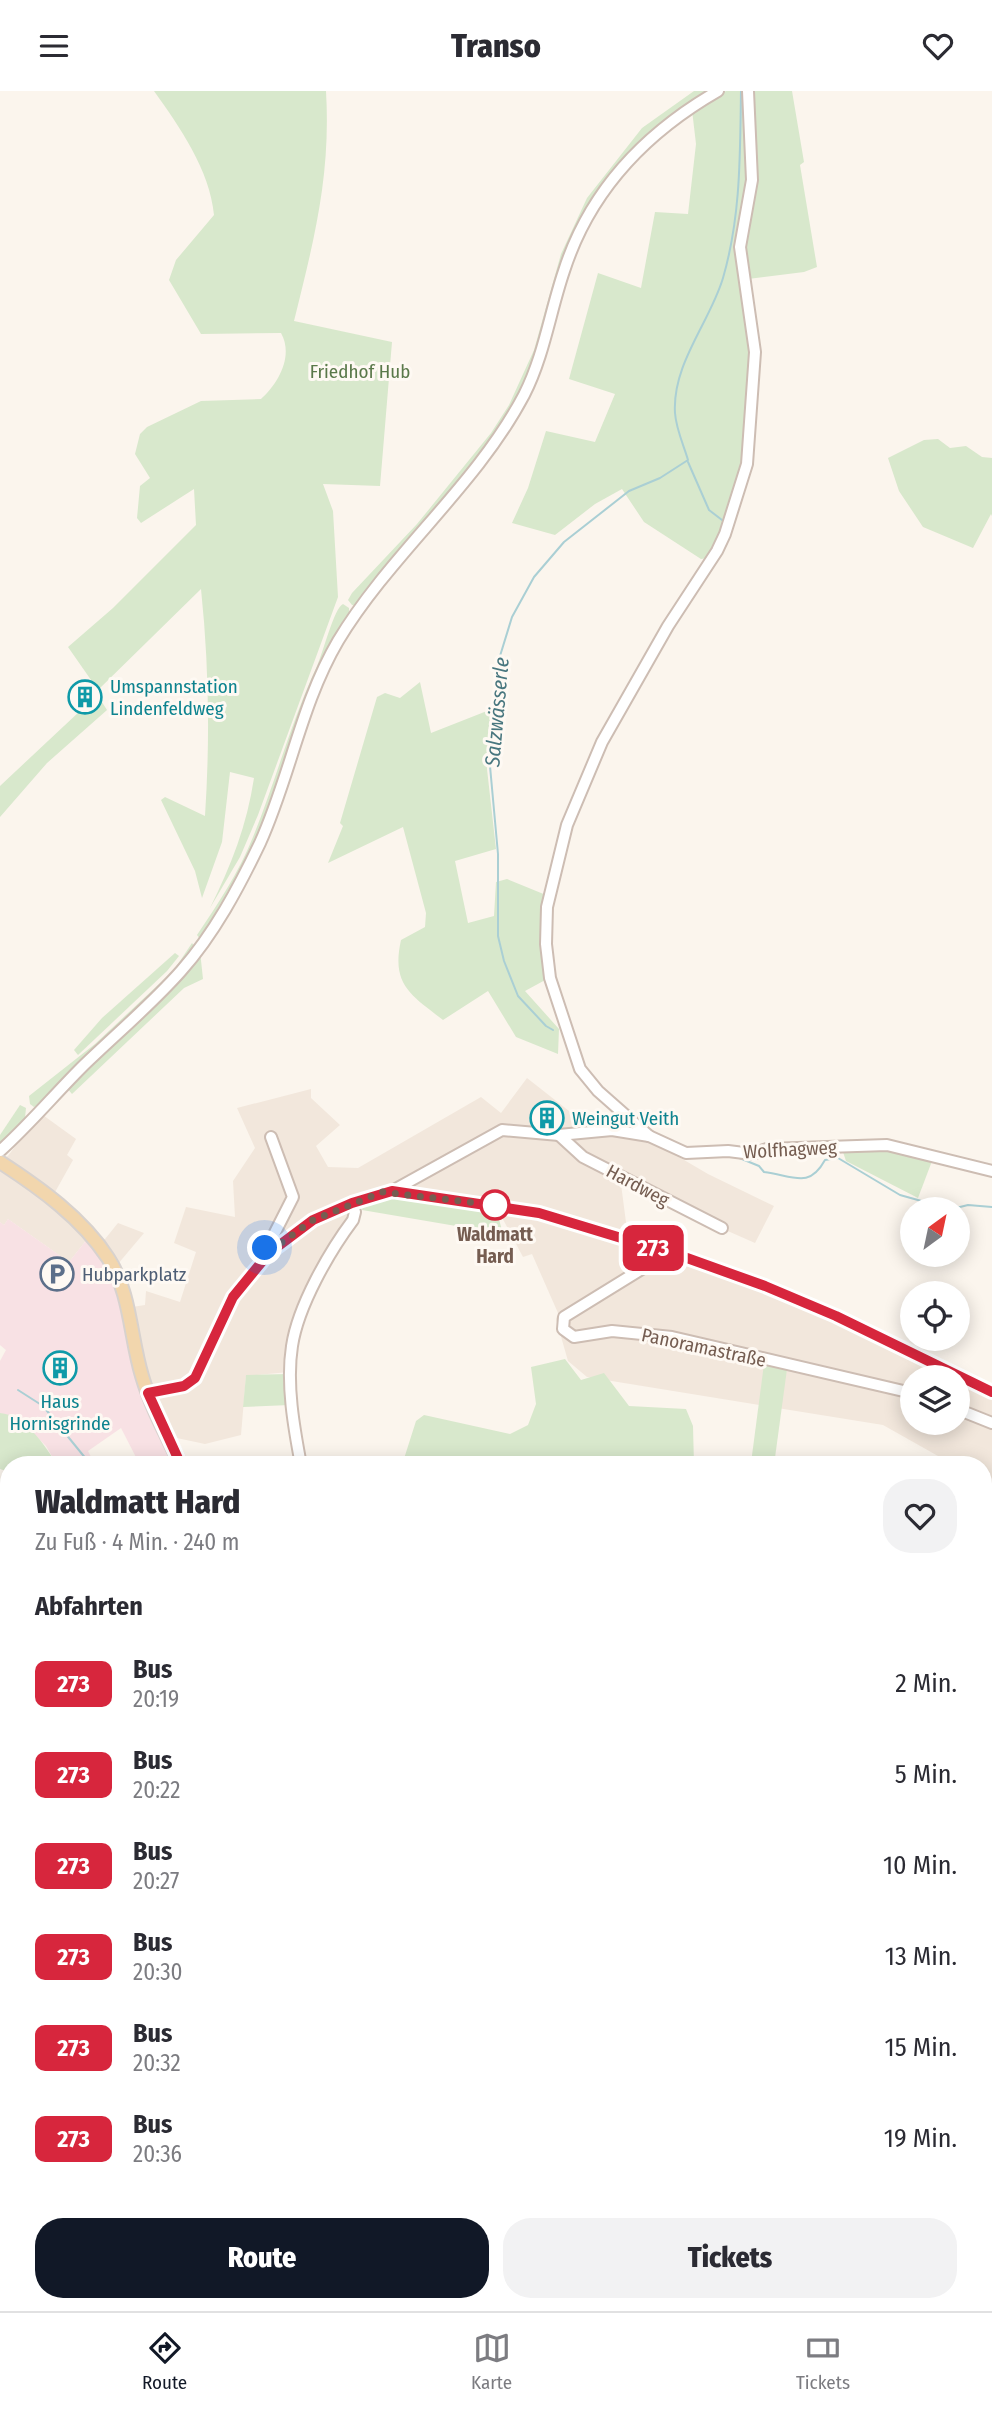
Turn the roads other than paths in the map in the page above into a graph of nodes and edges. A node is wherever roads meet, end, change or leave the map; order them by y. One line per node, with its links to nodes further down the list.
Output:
1 (718, 91): 6 (street)
2 (748, 91): 4 (street)
3 (559, 1135): 4 (street, Wolfhagweg); 8 (street, Wolfhagweg); 10 (street, Hardweg)
4 (649, 1136): 7 (street, Wolfhagweg)
5 (271, 1137): 11 (street)
6 (1, 1162): 15 (main road)
7 (992, 1171)
8 (392, 1191): 9 (street); 12 (street)
9 (352, 1203): 11 (street); 19 (street)
10 (722, 1228)
11 (273, 1243): 15 (street)
12 (687, 1258): 13 (street, Panoramastraße); 14 (street)
13 (900, 1390)
14 (992, 1392)
15 (148, 1393): 18 (main road)
16 (970, 1414): 17 (street)
17 (992, 1423)
18 (177, 1456)
19 (300, 1456)

